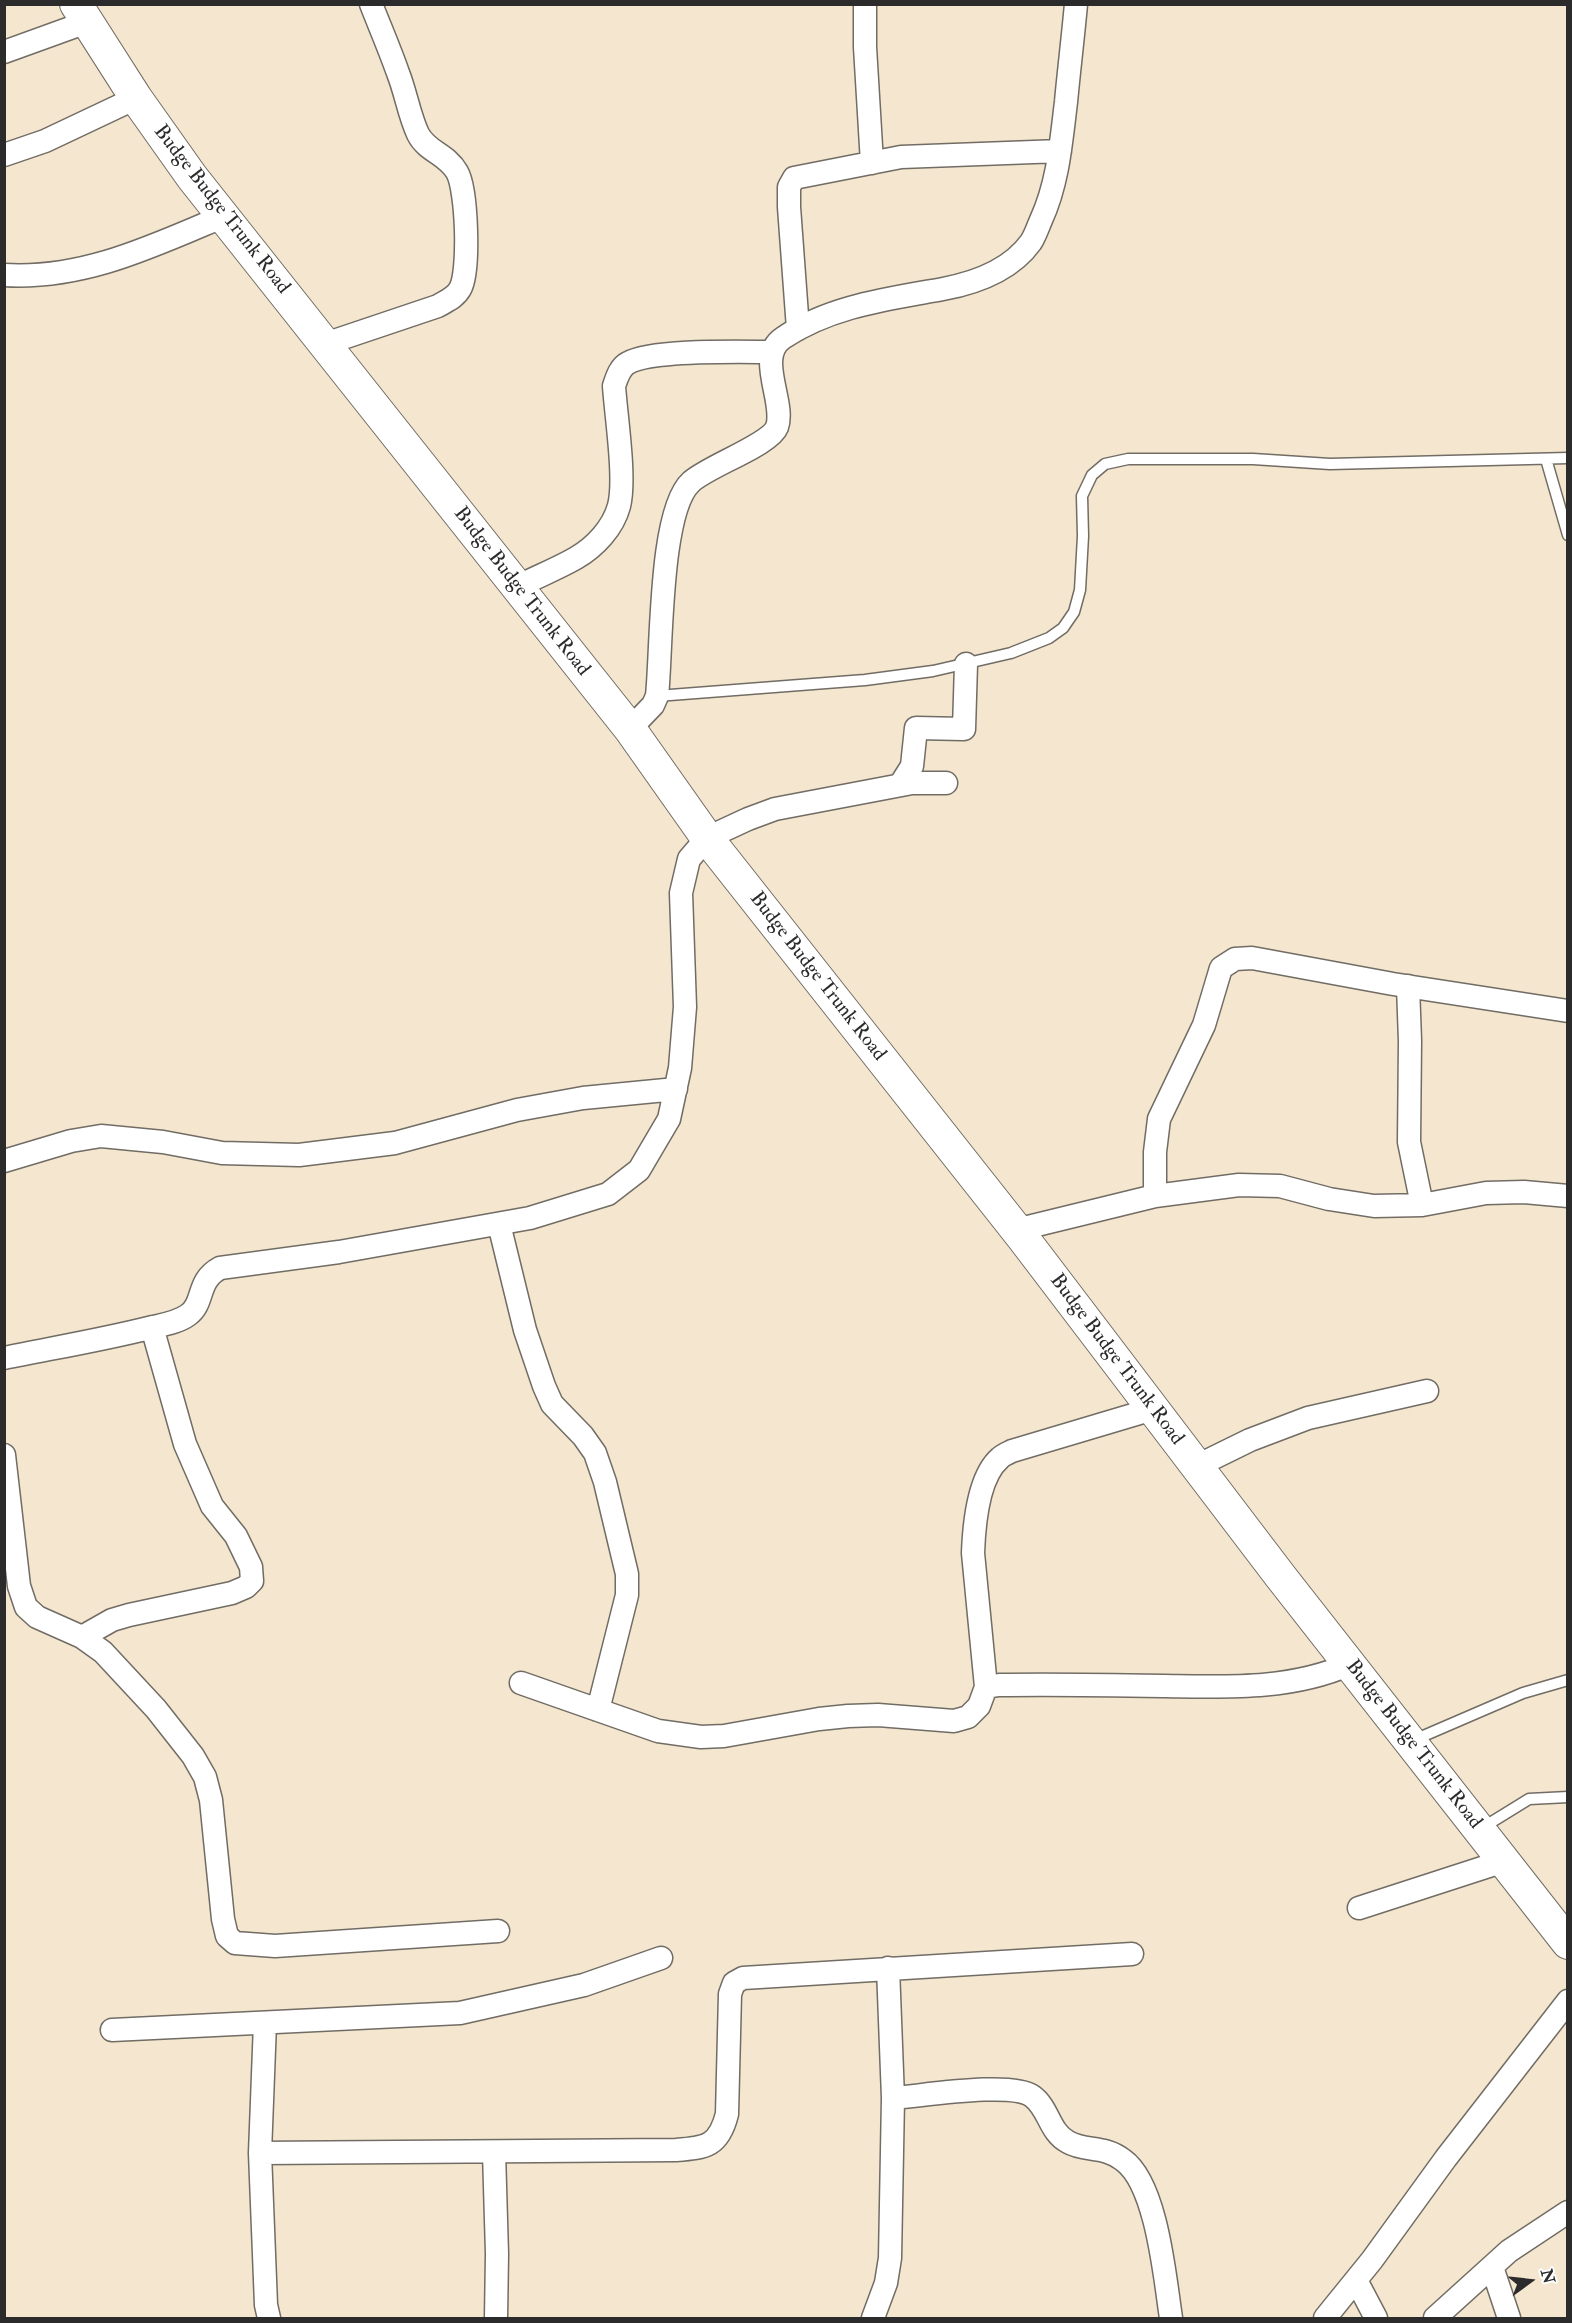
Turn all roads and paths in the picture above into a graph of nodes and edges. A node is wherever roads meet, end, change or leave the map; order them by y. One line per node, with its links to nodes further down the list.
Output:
1 (371, 4): 13 (street)
2 (865, 4): 9 (street)
3 (1076, 4): 7 (street)
4 (82, 13): 5 (street); 6 (main road, Budge Budge Trunk Road)
5 (4, 52)
6 (136, 98): 8 (street); 10 (main road, Budge Budge Trunk Road)
7 (1060, 152): 9 (street); 12 (street)
8 (4, 155)
9 (872, 163): 12 (street)
10 (224, 216): 11 (street); 13 (main road, Budge Budge Trunk Road)
11 (4, 275)
12 (798, 329): 14 (street)
13 (325, 344): 18 (main road, Budge Budge Trunk Road)
14 (772, 352): 18 (street); 20 (street)
15 (1568, 458): 16 (lane)
16 (1546, 459): 17 (lane); 19 (lane)
17 (1568, 535)
18 (517, 587): 21 (main road, Budge Budge Trunk Road)
19 (966, 664): 20 (lane); 23 (street)
20 (657, 696): 21 (street)
21 (630, 729): 24 (main road, Budge Budge Trunk Road)
22 (946, 783): 23 (street)
23 (900, 785): 24 (street)
24 (707, 838): 27 (street); 33 (main road, Budge Budge Trunk Road)
25 (1408, 986): 26 (street); 29 (street); 31 (street)
26 (1568, 1011)
27 (676, 1089): 28 (street); 32 (street)
28 (4, 1161)
29 (1155, 1196): 31 (street); 33 (street)
30 (1568, 1196): 31 (street)
31 (1422, 1205)
32 (499, 1224): 34 (street); 45 (street)
33 (1016, 1230): 37 (main road, Budge Budge Trunk Road)
34 (152, 1327): 35 (street); 40 (street)
35 (4, 1358)
36 (1427, 1391): 39 (street)
37 (1153, 1409): 39 (main road, Budge Budge Trunk Road); 44 (street)
38 (4, 1455): 40 (street)
39 (1197, 1466): 41 (main road, Budge Budge Trunk Road)
40 (82, 1637): 51 (street)
41 (1350, 1664): 44 (street); 46 (main road, Budge Budge Trunk Road)
42 (1568, 1680): 46 (lane)
43 (521, 1683): 45 (street)
44 (986, 1687): 45 (street)
45 (598, 1710)
46 (1412, 1742): 48 (main road, Budge Budge Trunk Road)
47 (1568, 1797): 48 (lane)
48 (1479, 1830): 49 (main road, Budge Budge Trunk Road)
49 (1504, 1862): 50 (street); 52 (main road, Budge Budge Trunk Road)
50 (1359, 1908)
51 (498, 1931)
52 (1568, 1943)
53 (1132, 1954): 55 (street)
54 (661, 1958): 57 (street)
55 (888, 1968): 59 (street); 60 (street)
56 (1568, 2001): 64 (street)
57 (265, 2023): 58 (street); 61 (street)
58 (112, 2030)
59 (893, 2098): 67 (street); 68 (street)
60 (494, 2152): 61 (street); 66 (street)
61 (260, 2153): 65 (street)
62 (1568, 2212): 63 (street)
63 (1492, 2267): 71 (street); 72 (street)
64 (1356, 2280): 69 (street); 70 (street)
65 (269, 2319)
66 (496, 2319)
67 (873, 2319)
68 (1171, 2319)
69 (1325, 2319)
70 (1376, 2319)
71 (1435, 2319)
72 (1509, 2319)

